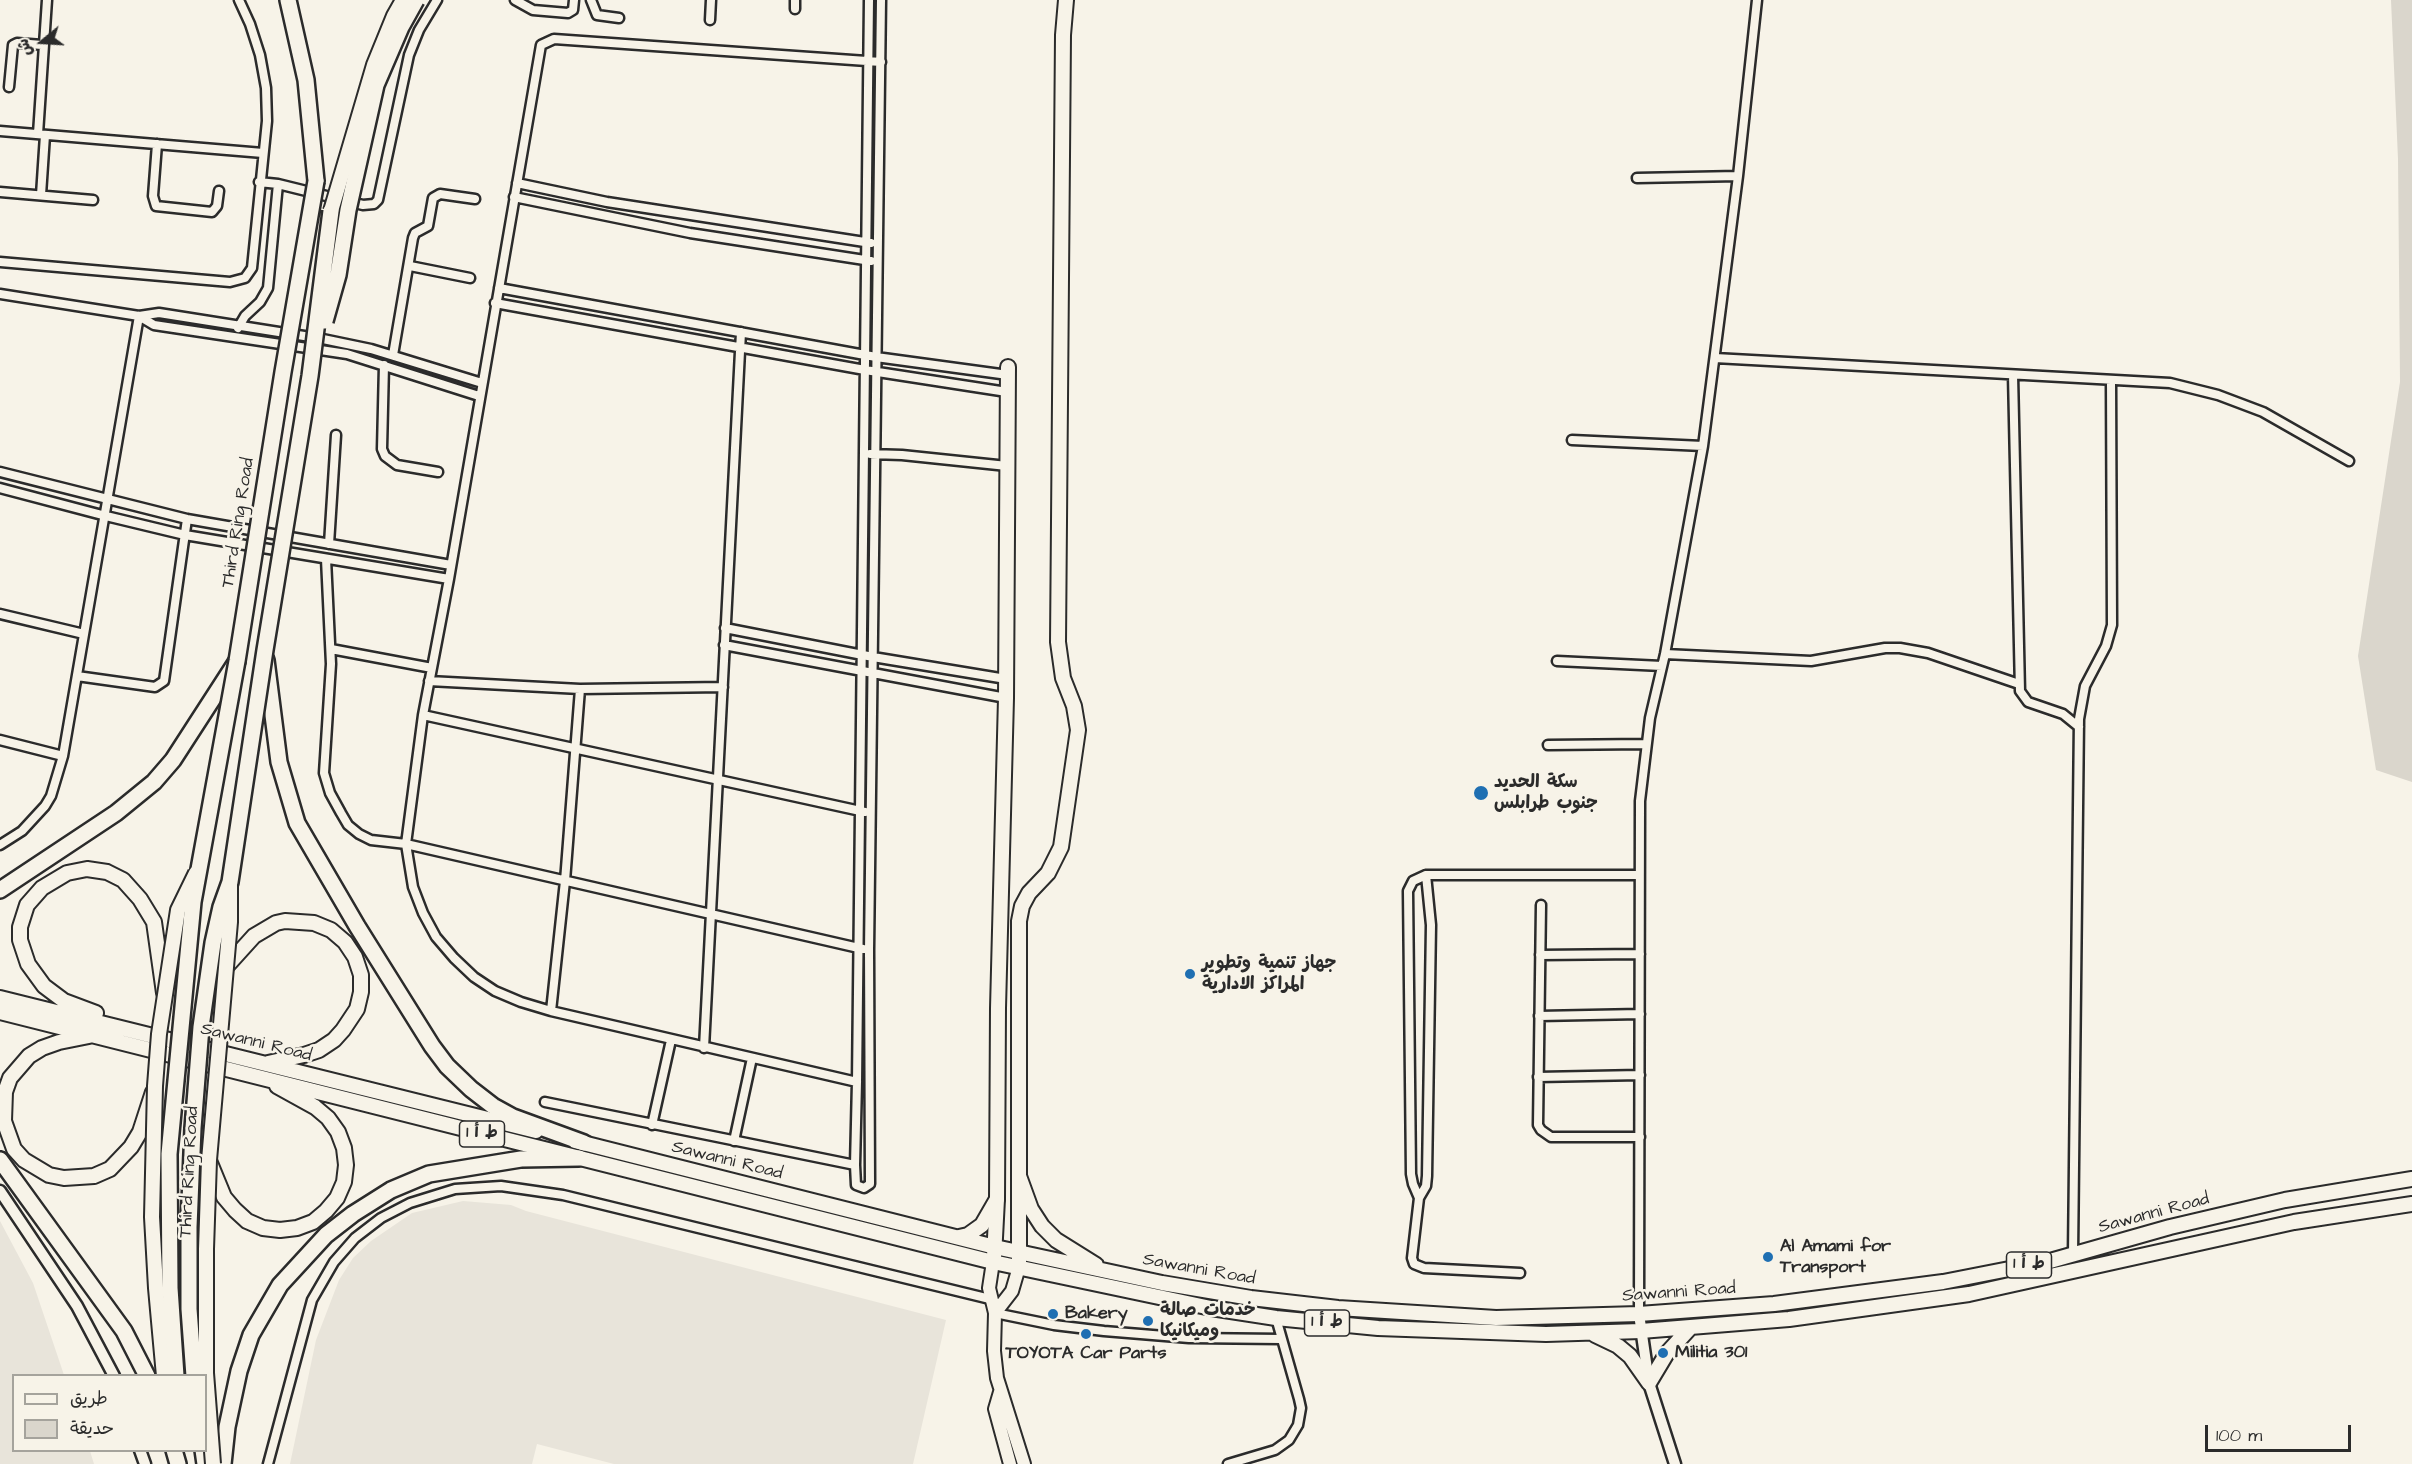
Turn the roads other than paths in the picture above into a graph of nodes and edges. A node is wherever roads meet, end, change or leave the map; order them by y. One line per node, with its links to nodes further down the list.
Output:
1 (47, 0): 17 (street)
2 (239, 0): 24 (street)
3 (288, 0): 93 (highway, Third Ring Road, bridge)
4 (403, 0): 36 (main road, bridge)
5 (416, 0): 61 (highway, bridge)
6 (436, 0): 29 (street)
7 (515, 0): 8 (street)
8 (574, 0)
9 (591, 0): 15 (street)
10 (711, 0): 16 (street)
11 (869, 0): 18 (street)
12 (881, 0): 19 (street)
13 (1066, 0): 134 (main road)
14 (1756, 0): 25 (street)
15 (619, 18)
16 (710, 20)
17 (42, 45): 20 (street); 22 (street)
18 (869, 61): 19 (street); 28 (street); 37 (street)
19 (882, 62): 38 (street)
20 (9, 87)
21 (0, 131): 22 (street)
22 (42, 134): 23 (street); 32 (street)
23 (157, 144): 24 (street); 30 (street)
24 (263, 153): 27 (street)
25 (1738, 176): 26 (street); 55 (street)
26 (1637, 178)
27 (259, 182): 29 (street); 40 (street)
28 (517, 183): 33 (street); 37 (street)
29 (278, 184): 48 (street)
30 (219, 191)
31 (0, 192): 32 (street)
32 (41, 195): 34 (street)
33 (514, 197): 39 (street); 44 (street)
34 (93, 200)
35 (475, 200): 42 (street)
36 (331, 211): 61 (highway, Third Ring Road, bridge)
37 (868, 242): 38 (street); 39 (street)
38 (877, 243): 41 (street)
39 (867, 261): 41 (street); 53 (street)
40 (0, 262)
41 (877, 262): 54 (street)
42 (410, 266): 43 (street); 52 (street)
43 (470, 278)
44 (499, 288): 46 (street); 49 (street)
45 (0, 294): 47 (street)
46 (495, 303): 51 (street); 63 (street)
47 (139, 316): 48 (street); 50 (street); 76 (street)
48 (239, 326): 50 (street); 52 (street)
49 (741, 332): 51 (street); 53 (street)
50 (237, 337): 56 (street)
51 (740, 347): 57 (street); 85 (street)
52 (393, 355): 63 (street)
53 (866, 355): 54 (street); 57 (street)
54 (876, 357): 58 (street); 59 (street)
55 (1715, 358): 60 (street); 68 (street)
56 (384, 365): 65 (street); 74 (street)
57 (865, 370): 59 (street); 69 (street)
58 (1008, 371): 64 (main road)
59 (876, 372): 64 (street); 70 (street)
60 (2013, 375): 62 (street); 102 (street)
61 (310, 376): 89 (highway, Third Ring Road, bridge)
62 (2110, 380): 71 (street); 107 (street)
63 (482, 383): 65 (street)
64 (1007, 392): 72 (main road)
65 (479, 396): 82 (street)
66 (336, 435): 80 (street)
67 (1572, 440): 68 (street)
68 (1703, 446): 90 (street)
69 (864, 454): 70 (street); 91 (street)
70 (875, 454): 72 (street); 92 (street)
71 (2349, 461)
72 (1006, 466): 100 (main road)
73 (0, 472): 76 (street)
74 (438, 472)
75 (0, 488): 77 (street)
76 (108, 500): 77 (street); 78 (street)
77 (106, 516): 79 (street); 86 (street)
78 (188, 519): 79 (street); 80 (street)
79 (185, 535): 81 (street); 99 (street)
80 (329, 544): 82 (street)
81 (326, 559): 83 (street); 88 (street)
82 (451, 565): 83 (street)
83 (449, 579): 96 (street)
84 (0, 614): 86 (street)
85 (725, 628): 87 (street); 91 (street)
86 (84, 634): 99 (street)
87 (724, 645): 97 (street); 103 (street)
88 (331, 649): 96 (street); 116 (street)
89 (265, 650): 122 (highway, Third Ring Road, bridge); 153 (highway, bridge)
90 (1665, 654): 95 (street); 102 (street)
91 (862, 655): 92 (street); 97 (street)
92 (873, 657): 98 (street); 100 (street)
93 (237, 661): 118 (highway, Third Ring Road, bridge); 123 (highway)
94 (1557, 661): 95 (street)
95 (1662, 666): 109 (street)
96 (432, 668): 101 (street)
97 (862, 672): 98 (street); 114 (street)
98 (873, 674): 105 (street); 115 (street)
99 (77, 676): 112 (street)
100 (1006, 679): 105 (main road)
101 (429, 681): 104 (street); 106 (street)
102 (2019, 684): 107 (street)
103 (723, 687): 104 (street); 113 (street)
104 (580, 688): 111 (street)
105 (1006, 698): 133 (main road)
106 (423, 715): 111 (street); 116 (street)
107 (2079, 727): 167 (street)
108 (0, 740): 112 (street)
109 (1646, 744): 110 (street); 120 (street)
110 (1548, 745)
111 (576, 748): 113 (street); 121 (street)
112 (63, 756): 117 (street)
113 (717, 780): 114 (street); 125 (street)
114 (860, 811): 115 (street); 126 (street)
115 (871, 814): 127 (street)
116 (406, 844): 121 (street); 135 (street)
117 (0, 845)
118 (197, 872): 131 (main road, Third Ring Road, bridge); 185 (highway, Third Ring Road, bridge)
119 (1426, 875): 120 (street); 161 (street); 161 (street)
120 (1639, 875): 128 (street)
121 (565, 881): 125 (street); 135 (street)
122 (230, 882): 130 (main road, Third Ring Road, bridge); 186 (highway, Third Ring Road, bridge)
123 (0, 890)
124 (1541, 905): 129 (street)
125 (711, 914): 126 (street); 142 (street)
126 (858, 948): 127 (street); 147 (street)
127 (869, 950): 157 (street)
128 (1640, 954): 129 (street); 137 (street)
129 (1540, 955): 138 (street)
130 (225, 968): 144 (main road); 156 (main road, Third Ring Road, bridge)
131 (164, 997): 140 (main road); 148 (main road, Third Ring Road, bridge)
132 (0, 998): 140 (main road, Sawanni Road / ط أ 1)
133 (998, 1008): 134 (main road); 162 (main road)
134 (1019, 1010): 158 (main road)
135 (551, 1011): 141 (street)
136 (0, 1012): 139 (main road, Sawanni Road / ط أ 1)
137 (1640, 1014): 138 (street); 145 (street)
138 (1539, 1016): 146 (street)
139 (94, 1035): 144 (main road, Sawanni Road / ط أ 1); 148 (main road, bridge)
140 (151, 1035): 144 (main road, Sawanni Road / ط أ 1)
141 (671, 1040): 142 (street); 150 (street)
142 (704, 1048): 143 (street)
143 (752, 1058): 147 (street); 152 (street)
144 (262, 1070): 153 (main road, Sawanni Road / ط أ 1); 154 (main road, Sawanni Road / ط أ 1); 156 (main road)
145 (1640, 1075): 146 (street); 151 (street)
146 (1538, 1077): 151 (street)
147 (857, 1082): 157 (street)
148 (155, 1086): 184 (main road, Third Ring Road, bridge)
149 (545, 1102): 150 (street)
150 (652, 1125): 152 (street)
151 (1640, 1137): 175 (street)
152 (734, 1141): 157 (street)
153 (584, 1143): 164 (main road, Sawanni Road / ط أ 1)
154 (579, 1158): 168 (main road, Sawanni Road / ط أ 1); 191 (highway)
155 (0, 1160): 183 (highway)
156 (209, 1160): 190 (main road, Third Ring Road, bridge)
157 (855, 1165)
158 (1019, 1176): 166 (main road); 170 (main road)
159 (2412, 1179): 167 (main road, Sawanni Road / ط أ 1)
160 (0, 1191): 182 (street)
161 (1419, 1198): 171 (street)
162 (997, 1199): 164 (main road); 165 (main road)
163 (2412, 1204): 178 (main road, Sawanni Road / ط أ 1)
164 (959, 1237): 165 (main road, Sawanni Road / ط أ 1)
165 (995, 1247): 166 (main road, Sawanni Road / ط أ 1); 168 (main road)
166 (1020, 1252): 169 (main road); 170 (main road, Sawanni Road / ط أ 1)
167 (2073, 1254): 175 (main road, Sawanni Road / ط أ 1)
168 (993, 1262): 169 (main road, Sawanni Road / ط أ 1); 172 (main road)
169 (1019, 1267): 174 (main road); 176 (main road, Sawanni Road / ط أ 1)
170 (1111, 1273): 173 (main road, Sawanni Road / ط أ 1)
171 (1520, 1273)
172 (990, 1299): 174 (main road); 192 (street)
173 (1309, 1305): 175 (main road, Sawanni Road / ط أ 1); 177 (main road)
174 (995, 1313): 181 (street); 188 (main road)
175 (1639, 1314): 179 (street)
176 (1276, 1318): 177 (main road, Sawanni Road / ط أ 1); 181 (street)
177 (1307, 1321): 180 (main road, Sawanni Road / ط أ 1)
178 (1690, 1328): 179 (main road, Sawanni Road / ط أ 1); 187 (main road)
179 (1641, 1331): 180 (main road, Sawanni Road / ط أ 1); 187 (street)
180 (1588, 1333): 187 (main road)
181 (1281, 1339): 189 (street)
182 (113, 1374)
183 (146, 1374)
184 (164, 1374)
185 (176, 1374)
186 (194, 1374)
187 (1649, 1383): 197 (street)
188 (1000, 1392): 193 (main road); 194 (main road)
189 (1266, 1454): 195 (street); 196 (street)
190 (213, 1464)
191 (223, 1464)
192 (268, 1464)
193 (1010, 1464)
194 (1024, 1464)
195 (1228, 1464)
196 (1269, 1464)
197 (1675, 1464)

